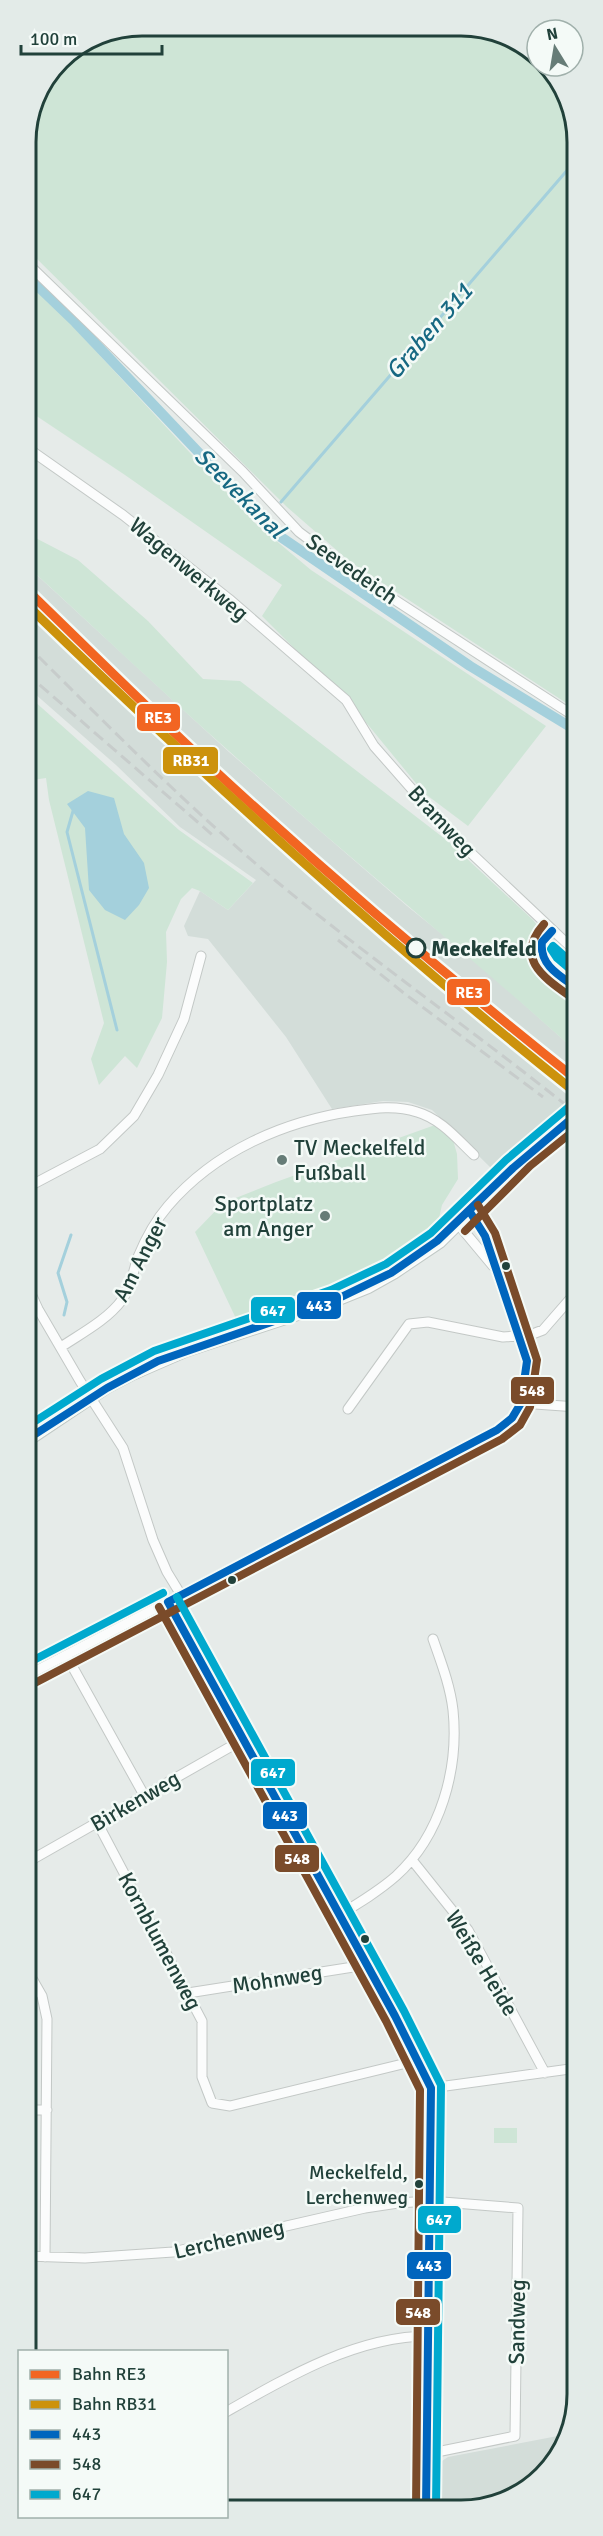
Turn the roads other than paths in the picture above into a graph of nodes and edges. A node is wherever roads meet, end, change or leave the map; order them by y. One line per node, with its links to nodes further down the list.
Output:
1 (36, 272): 4 (street, Seevedeich)
2 (36, 454): 3 (street, Wagenwerkweg)
3 (346, 700): 5 (street, Bramweg)
4 (567, 712)
5 (552, 931): 6 (street, Bramweg); 8 (street)
6 (567, 944)
7 (201, 956): 11 (street)
8 (567, 980)
9 (567, 1122): 12 (street, bridge)
10 (474, 1155): 18 (street, Am Anger)
11 (36, 1183)
12 (470, 1212): 13 (street); 14 (street)
13 (458, 1224): 14 (street); 19 (street)
14 (496, 1270): 17 (street)
15 (567, 1302): 17 (street)
16 (36, 1305): 18 (street)
17 (520, 1336): 20 (street); 22 (street)
18 (61, 1347): 19 (street)
19 (90, 1397): 23 (street); 24 (street)
20 (521, 1403): 21 (street); 24 (street)
21 (567, 1406)
22 (348, 1409)
23 (36, 1433)
24 (181, 1595): 25 (street)
25 (168, 1602): 27 (street); 29 (street)
26 (433, 1640): 33 (street)
27 (66, 1655): 28 (street); 30 (street)
28 (36, 1671)
29 (244, 1739): 30 (street, Birkenweg); 34 (street)
30 (144, 1796): 31 (street, Birkenweg)
31 (97, 1822): 32 (street, Birkenweg); 37 (street, Kornblumenweg)
32 (36, 1857)
33 (412, 1860): 34 (street); 40 (street, Weiße Heide)
34 (339, 1915): 35 (street)
35 (366, 1965): 37 (street, Mohnweg); 38 (street)
36 (36, 1986): 43 (street)
37 (188, 1993): 38 (street, Kornblumenweg)
38 (419, 2060): 41 (street)
39 (567, 2070): 40 (street)
40 (544, 2073): 41 (street)
41 (431, 2088): 44 (street)
42 (36, 2110): 43 (street)
43 (47, 2110): 47 (street)
44 (430, 2201): 45 (street, Lerchenweg); 47 (street, Lerchenweg); 48 (street)
45 (518, 2208): 50 (street, Sandweg)
46 (36, 2256): 47 (street, Lerchenweg)
47 (45, 2257)
48 (429, 2336): 49 (street); 50 (street)
49 (228, 2411)
50 (427, 2454): 51 (street)
51 (426, 2500)

